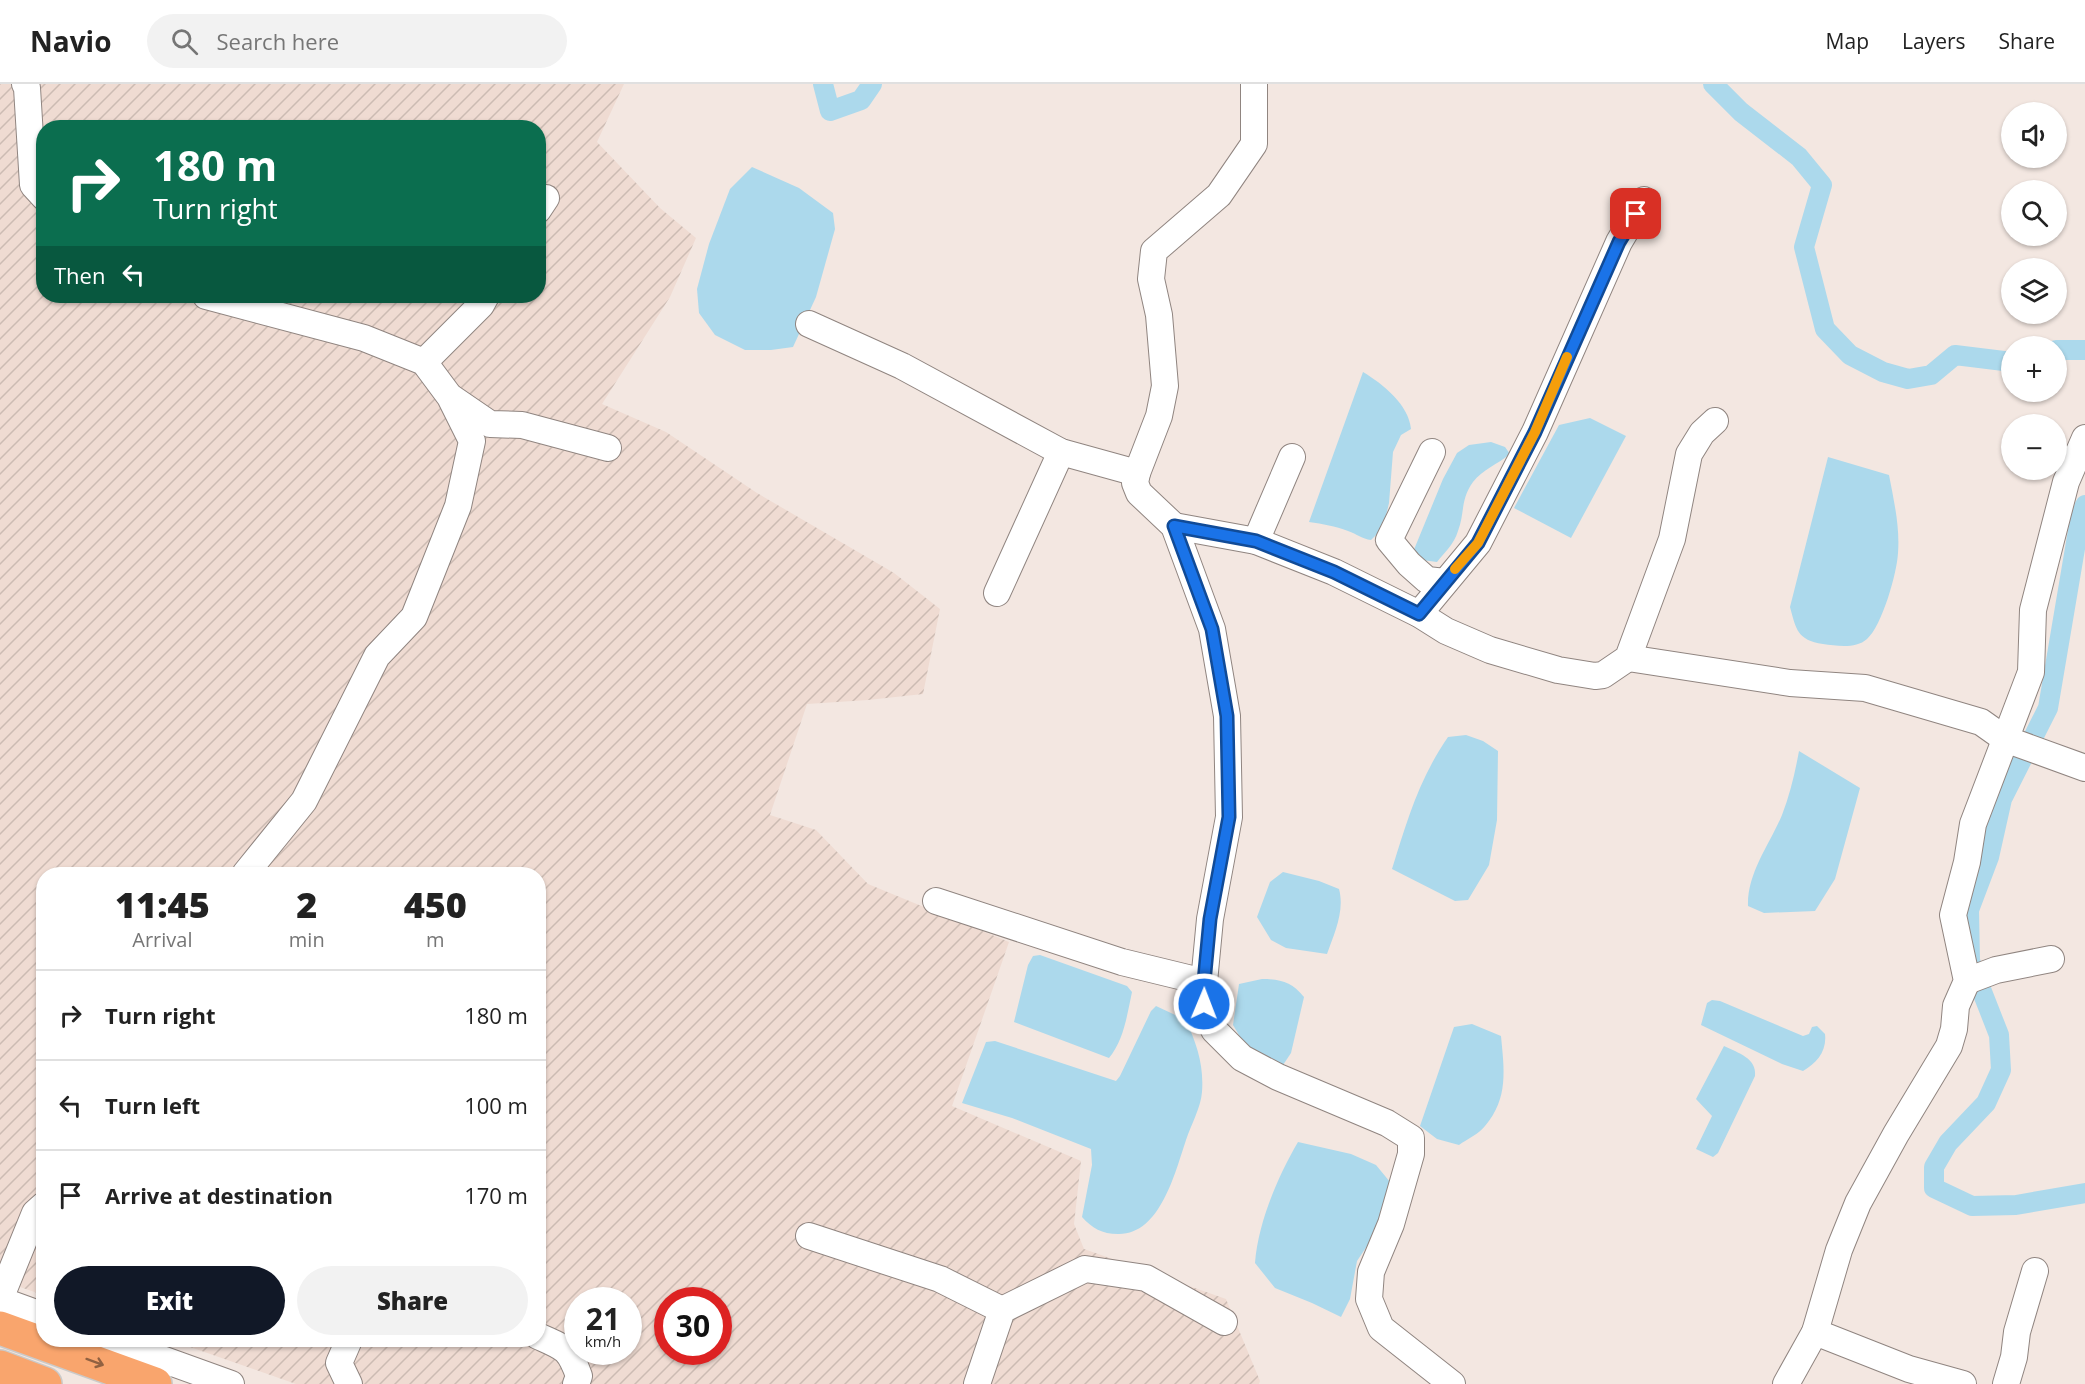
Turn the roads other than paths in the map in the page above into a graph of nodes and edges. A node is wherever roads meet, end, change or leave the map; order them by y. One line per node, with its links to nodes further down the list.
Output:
1 (25, 84): 3 (street)
2 (1254, 84): 16 (street)
3 (36, 188)
4 (1644, 200): 19 (street)
5 (232, 303): 8 (street)
6 (482, 303): 8 (street)
7 (809, 324): 13 (street)
8 (424, 362): 9 (street)
9 (450, 397): 12 (street); 25 (street)
10 (1715, 421): 22 (street)
11 (2085, 438): 23 (street)
12 (608, 448)
13 (1061, 452): 16 (street); 20 (street)
14 (1432, 452): 19 (street)
15 (1292, 457): 18 (street)
16 (1137, 473): 17 (street)
17 (1174, 526): 18 (street); 29 (street)
18 (1256, 541): 21 (street)
19 (1445, 582): 21 (street)
20 (997, 592)
21 (1419, 614): 22 (street)
22 (1628, 658): 23 (street)
23 (2005, 739): 24 (street); 28 (street)
24 (2085, 768)
25 (251, 867)
26 (936, 901): 29 (street)
27 (2051, 959): 28 (street)
28 (1967, 981): 38 (street)
29 (1204, 982): 50 (street)
30 (36, 1212): 34 (street)
31 (809, 1236): 33 (street)
32 (2035, 1271): 53 (street)
33 (1002, 1310): 36 (street); 49 (street)
34 (1, 1312): 35 (street); 37 (highway, one-way to 37)
35 (36, 1315)
36 (1224, 1322)
37 (36, 1328)
38 (1815, 1332): 51 (street); 52 (street)
39 (546, 1340): 48 (street)
40 (75, 1347): 45 (highway, one-way to 45)
41 (128, 1347): 46 (street)
42 (346, 1347): 47 (street)
43 (0, 1367): 44 (highway)
44 (45, 1384)
45 (154, 1384)
46 (231, 1384)
47 (349, 1384)
48 (576, 1384)
49 (977, 1384)
50 (1452, 1384)
51 (1786, 1384)
52 (1963, 1384)
53 (2006, 1384)

